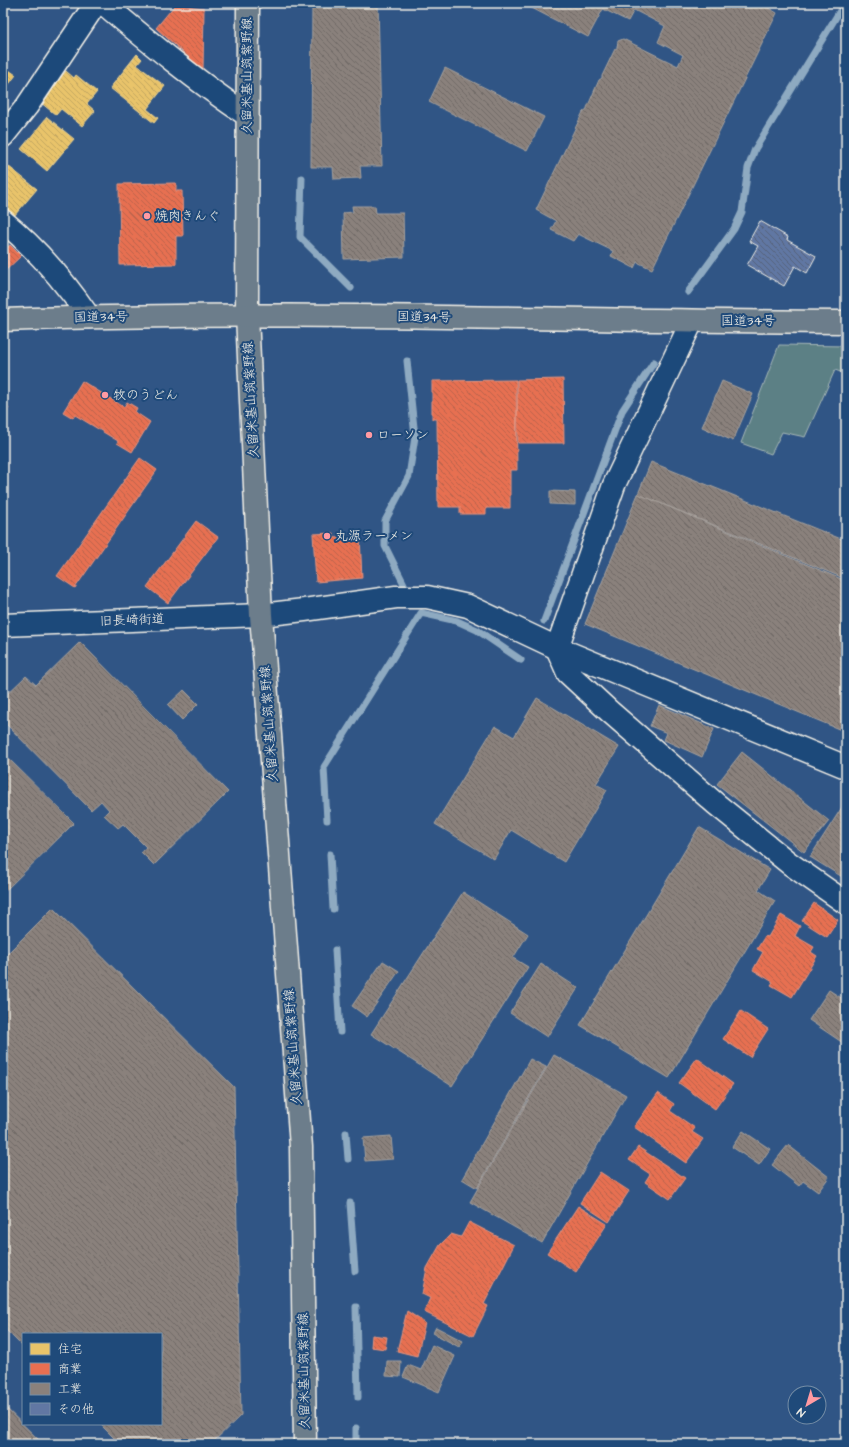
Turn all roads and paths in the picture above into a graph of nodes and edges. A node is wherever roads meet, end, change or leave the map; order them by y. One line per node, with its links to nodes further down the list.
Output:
1 (96, 3): 5 (street)
2 (102, 3): 4 (street)
3 (248, 3): 4 (main road, 久留米基山筑紫野線)
4 (248, 114): 7 (main road, 久留米基山筑紫野線)
5 (3, 136)
6 (3, 222): 8 (street)
7 (246, 315): 8 (main road, 国道34号); 10 (main road, 国道34号); 12 (main road, 久留米基山筑紫野線)
8 (89, 317): 9 (main road, 国道34号)
9 (3, 320)
10 (692, 321): 11 (main road, 国道34号); 14 (street)
11 (846, 322)
12 (261, 615): 13 (street, 旧長崎街道); 14 (street, 旧長崎街道); 17 (main road, 久留米基山筑紫野線)
13 (3, 625)
14 (557, 648): 15 (street, 旧長崎街道); 16 (street)
15 (846, 767)
16 (846, 903)
17 (305, 1444)

